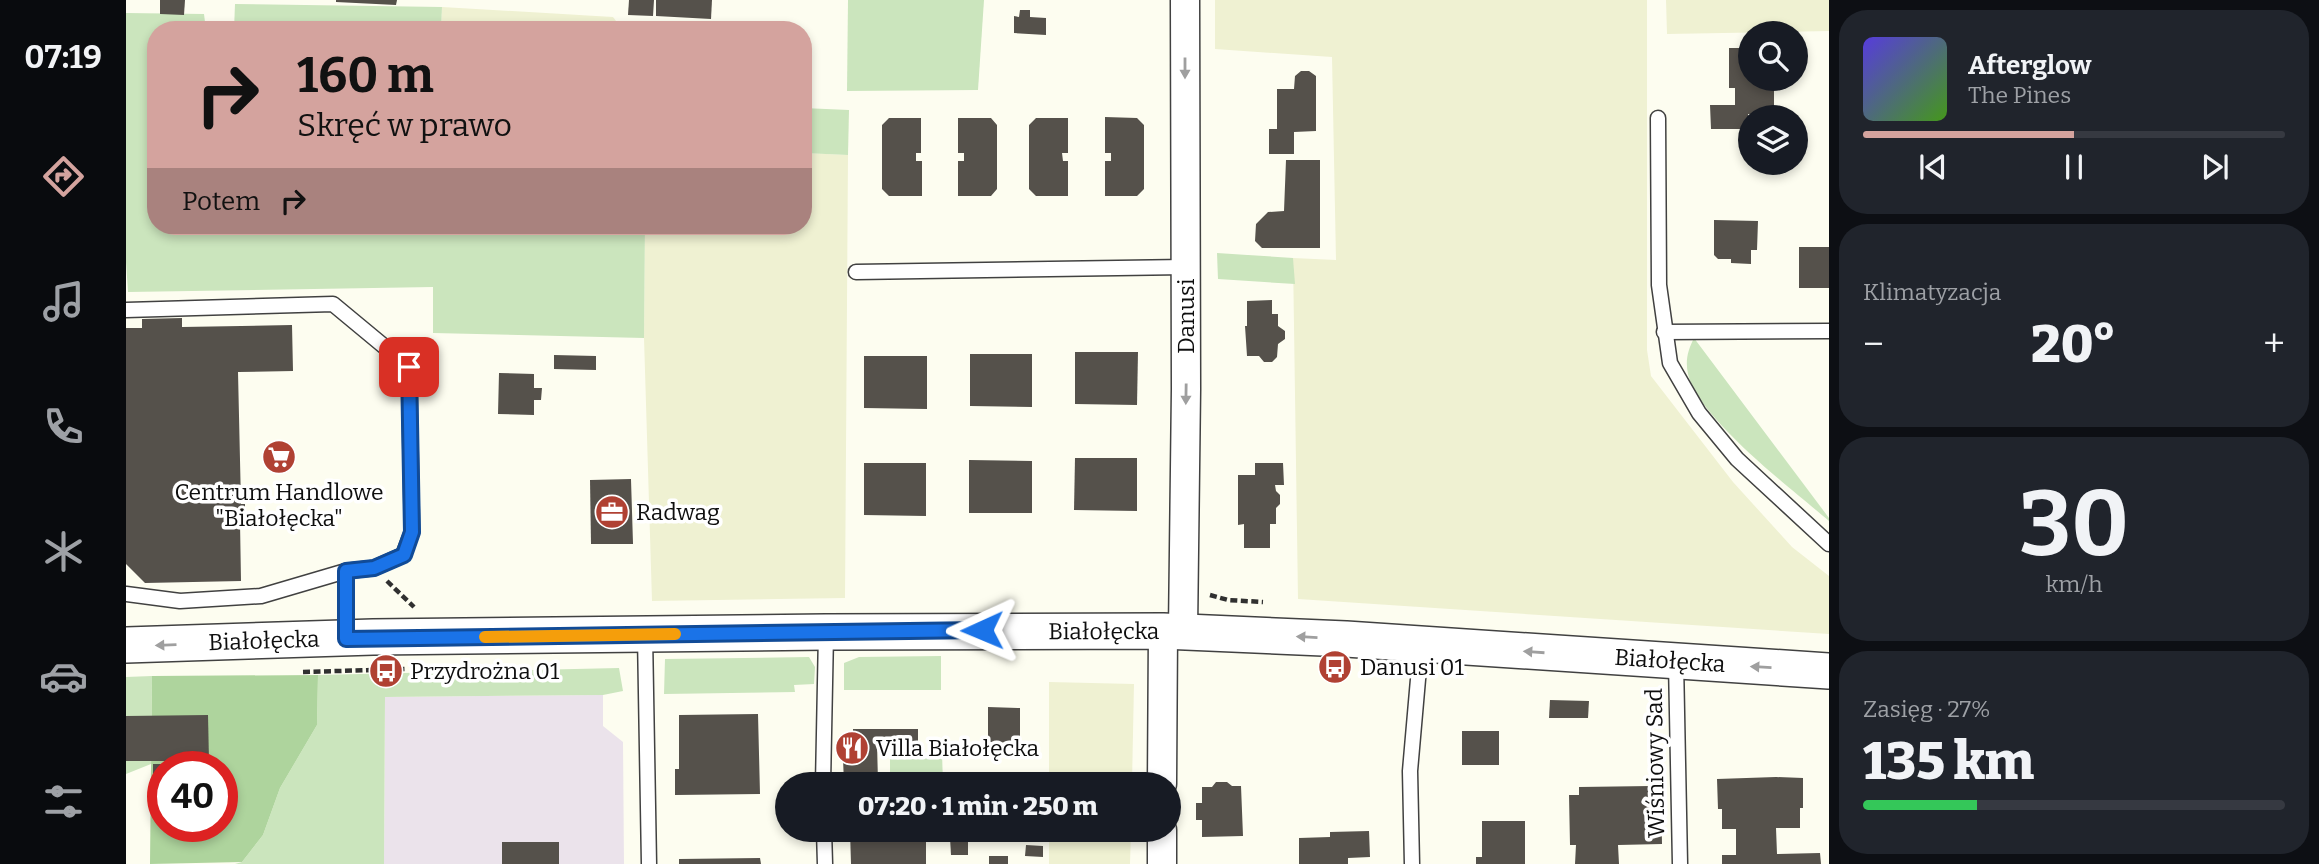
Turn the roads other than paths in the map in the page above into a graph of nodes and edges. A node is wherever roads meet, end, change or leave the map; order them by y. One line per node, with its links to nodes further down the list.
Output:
1 (1185, 0): 3 (street, Danusi, one-way to 3)
2 (1658, 118): 7 (lane)
3 (1185, 267): 4 (lane); 11 (street, Danusi, one-way to 11)
4 (856, 272)
5 (126, 310): 9 (lane)
6 (1829, 331): 7 (lane)
7 (1664, 332): 8 (lane)
8 (1829, 544)
9 (346, 571): 10 (lane); 14 (lane)
10 (126, 594)
11 (1173, 631): 12 (street, Białołęcka); 16 (street, Białołęcka, one-way to 11); 20 (street, Danusi)
12 (826, 632): 13 (street, Białołęcka); 19 (lane)
13 (645, 635): 14 (street, Białołęcka); 23 (lane)
14 (346, 639): 15 (street, Białołęcka, one-way to 15)
15 (126, 645)
16 (1421, 645): 17 (street, Białołęcka, one-way to 16); 26 (lane)
17 (1676, 662): 18 (street, Białołęcka, one-way to 17); 27 (lane, Wiśniowy Sad)
18 (1829, 671)
19 (823, 772)
20 (1163, 772)
21 (824, 842): 24 (lane)
22 (1162, 842): 25 (street)
23 (649, 864)
24 (825, 864)
25 (1162, 864)
26 (1412, 864)
27 (1680, 864)

